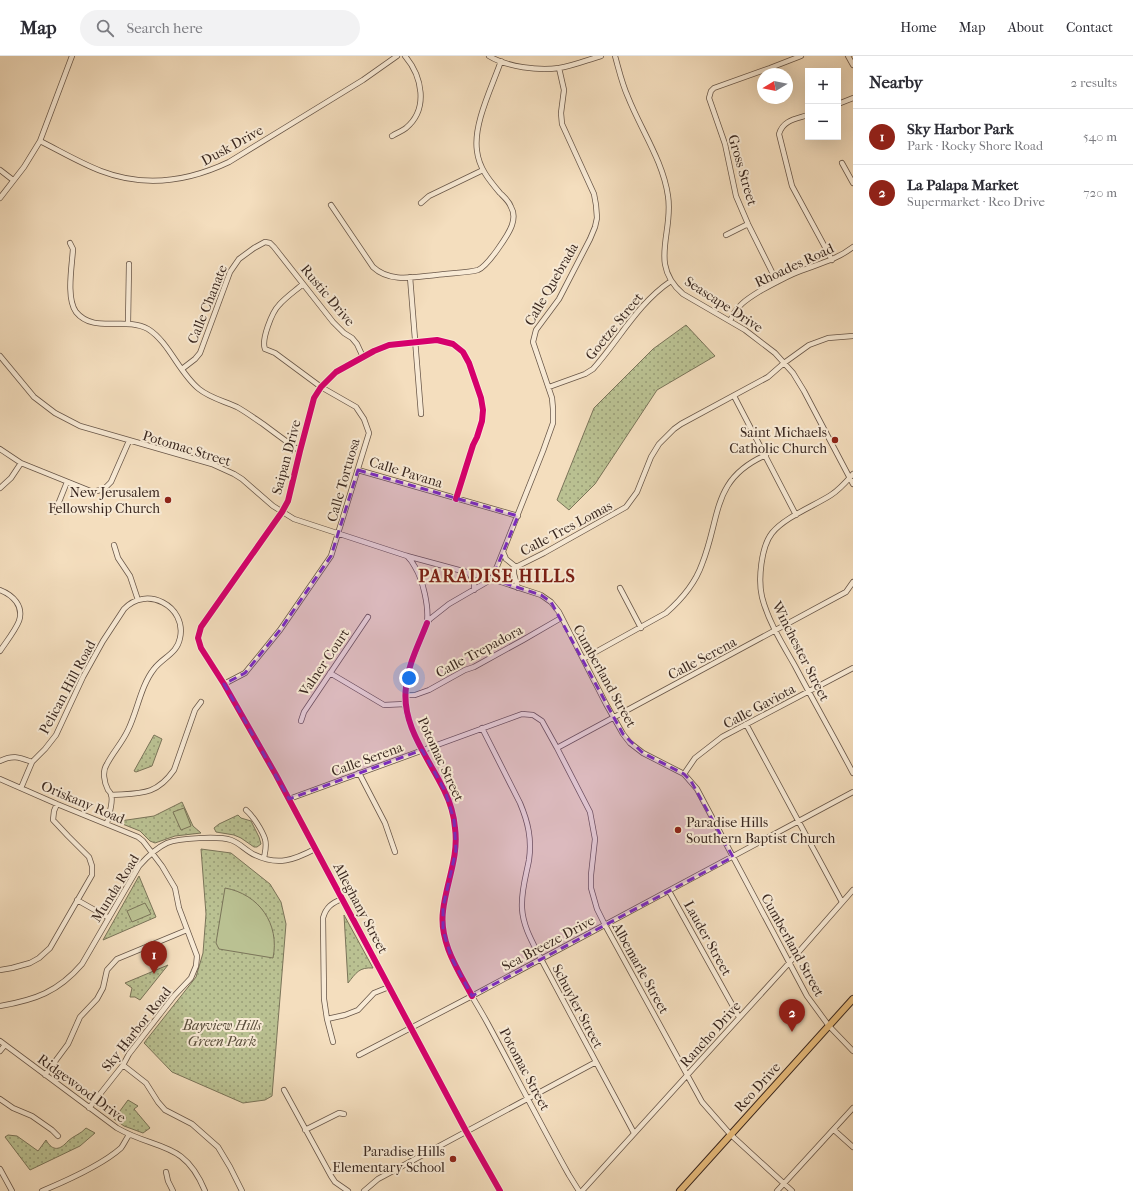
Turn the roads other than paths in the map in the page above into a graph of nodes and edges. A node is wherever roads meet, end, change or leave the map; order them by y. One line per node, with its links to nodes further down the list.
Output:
1 (72, 56): 16 (street)
2 (397, 56): 16 (street, Dusk Drive)
3 (405, 56): 15 (street)
4 (489, 56): 9 (street)
5 (601, 56): 11 (street)
6 (615, 56): 33 (street, Seascape Drive)
7 (801, 56): 25 (street, Gross Street)
8 (848, 56): 10 (street)
9 (501, 61): 11 (street); 19 (street)
10 (853, 65)
11 (559, 68): 45 (street, Calle Quebrada)
12 (853, 98): 13 (street)
13 (841, 103)
14 (805, 116): 30 (street)
15 (392, 136)
16 (40, 141): 20 (street)
17 (842, 162): 21 (street)
18 (0, 170): 20 (street)
19 (483, 170): 23 (street); 32 (street)
20 (13, 180): 22 (street)
21 (853, 183)
22 (0, 198)
23 (421, 203)
24 (331, 205): 32 (street)
25 (748, 224): 26 (street); 34 (street, Gross Street)
26 (726, 235)
27 (70, 243): 37 (street)
28 (274, 247): 35 (street, Rustic Drive); 43 (street, Calle Chanate)
29 (853, 247): 30 (street, Rhoades Road)
30 (832, 260): 34 (street, Rhoades Road)
31 (129, 264): 37 (street)
32 (410, 277): 39 (street)
33 (671, 281): 36 (street, Seascape Drive); 45 (street, Goetze Street)
34 (777, 282): 36 (street, Rhoades Road)
35 (303, 284): 41 (street, Rustic Drive); 44 (street, Calle Tortuosa)
36 (730, 321): 42 (street, Seascape Drive)
37 (128, 324): 43 (street)
38 (853, 336): 42 (street, Calle Tres Lomas)
39 (414, 342): 41 (street, Saipan Drive); 47 (street); 58 (street, Saipan Drive)
40 (0, 356): 48 (street, Potomac Street)
41 (363, 357): 44 (street, Saipan Drive)
42 (784, 363): 46 (street, Calle Tres Lomas); 54 (street, Seascape Drive)
43 (182, 369): 50 (street)
44 (321, 387): 50 (street, Saipan Drive); 53 (street, Calle Tortuosa)
45 (548, 387): 62 (street, Calle Quebrada)
46 (734, 396): 51 (street); 67 (street, Calle Tres Lomas)
47 (420, 414)
48 (129, 441): 55 (street); 60 (street, Potomac Street)
49 (0, 449): 52 (street)
50 (300, 451): 60 (street, Saipan Drive)
51 (766, 455): 61 (street); 79 (street)
52 (21, 463): 55 (street); 57 (street)
53 (358, 470): 58 (street, Calle Pavana); 63 (street, Calle Tortuosa)
54 (851, 476): 56 (street, Seascape Drive); 61 (street, Winchester Street)
55 (67, 482): 59 (street)
56 (853, 484)
57 (0, 488)
58 (456, 499): 62 (street, Calle Pavana)
59 (55, 512)
60 (282, 512): 63 (street, Potomac Street); 81 (street, Saipan Drive)
61 (796, 515): 80 (street, Winchester Street)
62 (518, 516): 65 (street, Calle Quebrada)
63 (339, 534): 66 (street, Potomac Street); 86 (street, Calle Tortuosa)
64 (114, 545): 75 (street)
65 (503, 552): 67 (street); 69 (street, Calle Quebrada)
66 (408, 556): 68 (street, Cumberland Street); 78 (street, Potomac Street)
67 (515, 568): 69 (street, Calle Tres Lomas); 71 (street)
68 (468, 573): 69 (street, Cumberland Street); 74 (street)
69 (492, 579): 71 (street, Cumberland Street); 74 (street, Calle Tres Lomas)
70 (853, 582): 80 (street, Calle Serena)
71 (518, 588): 77 (street, Cumberland Street)
72 (620, 588): 79 (street)
73 (0, 590): 82 (street)
74 (474, 590): 78 (street, Calle Tres Lomas)
75 (138, 600): 99 (street, Pelican Hill Road); 106 (street)
76 (368, 617): 85 (street, Valner Court)
77 (561, 618): 83 (street, Cumberland Street); 88 (street, Calle Trepadora)
78 (427, 623): 88 (street, Potomac Street)
79 (641, 628): 83 (street)
80 (776, 631): 87 (street, Winchester Street); 91 (street, Calle Serena)
81 (198, 638): 86 (street, Alleghany Street)
82 (0, 651)
83 (583, 659): 91 (street, Cumberland Street)
84 (853, 668): 87 (street, Calle Gaviota)
85 (330, 673): 90 (street); 92 (street, Valner Court)
86 (224, 684): 107 (street, Alleghany Street)
87 (809, 692): 94 (street, Calle Gaviota); 101 (street, Winchester Street)
88 (405, 695): 90 (street, Potomac Street)
89 (201, 702): 106 (street)
90 (405, 704): 97 (street, Potomac Street)
91 (613, 718): 96 (street, Calle Serena); 102 (street, Cumberland Street)
92 (301, 721)
93 (542, 721): 95 (street, Calle Serena); 96 (street, Albemarle Street)
94 (746, 724): 102 (street, Calle Gaviota); 110 (street)
95 (482, 728): 97 (street, Calle Serena); 125 (street, Schuyler Street)
96 (557, 748): 123 (street, Albemarle Street)
97 (422, 751): 100 (street, Calle Serena); 129 (street, Potomac Street)
98 (0, 761): 99 (street)
99 (32, 762): 104 (street, Pelican Hill Road)
100 (359, 773): 107 (street, Calle Serena); 113 (street)
101 (853, 773)
102 (684, 774): 115 (street, Cumberland Street)
103 (0, 779): 104 (street, Oriskany Road)
104 (21, 788): 108 (street, Oriskany Road)
105 (853, 792): 110 (street, Sea Breeze Drive)
106 (112, 795): 111 (street)
107 (289, 800): 112 (street, Alleghany Street)
108 (57, 804): 111 (street, Oriskany Road); 120 (street)
109 (246, 810): 116 (street)
110 (798, 822): 115 (street, Sea Breeze Drive); 121 (street)
111 (106, 824): 114 (street, Oriskany Road)
112 (316, 849): 116 (street, Munda Road); 119 (street, Alleghany Street)
113 (395, 852)
114 (152, 853): 116 (street, Munda Road); 122 (street, Munda Road); 124 (street, Sky Harbor Road)
115 (733, 857): 117 (street, Sea Breeze Drive); 126 (street, Cumberland Street)
116 (264, 858)
117 (669, 890): 123 (street, Sea Breeze Drive); 132 (street, Lauder Street)
118 (853, 890): 121 (street, Rancho Drive)
119 (342, 899): 128 (street, Alleghany Street); 133 (street)
120 (77, 900): 122 (street); 127 (street)
121 (842, 902): 126 (street, Rancho Drive)
122 (109, 918): 131 (street, Munda Road)
123 (605, 925): 125 (street, Sea Breeze Drive); 145 (street, Albemarle Street)
124 (187, 930): 143 (street, Sky Harbor Road); 144 (street)
125 (541, 960): 129 (street, Sea Breeze Drive); 142 (street, Schuyler Street)
126 (789, 963): 132 (street, Rancho Drive); 134 (street, Cumberland Street)
127 (0, 970)
128 (389, 987): 133 (street); 135 (street, Alleghany Street)
129 (472, 996): 135 (street, Sea Breeze Drive); 147 (street, Potomac Street)
130 (853, 999): 134 (main road, Reo Drive)
131 (0, 1006)
132 (739, 1016): 145 (street, Rancho Drive)
133 (327, 1018): 137 (street)
134 (829, 1026): 140 (street, Cumberland Street); 157 (main road, Reo Drive)
135 (411, 1028): 141 (street, Sea Breeze Drive); 154 (street, Alleghany Street)
136 (0, 1041): 138 (street, Ridgewood Drive)
137 (333, 1042)
138 (4, 1045): 139 (street); 144 (street, Ridgewood Drive)
139 (0, 1051)
140 (853, 1051)
141 (359, 1055)
142 (596, 1062): 147 (street); 155 (street, Schuyler Street)
143 (123, 1065): 149 (street, Sky Harbor Road); 167 (street)
144 (46, 1075): 149 (street, Ridgewood Drive)
145 (687, 1076): 155 (street, Rancho Drive); 157 (street, Albemarle Street)
146 (284, 1090): 152 (street)
147 (528, 1098): 154 (street); 171 (street, Potomac Street)
148 (0, 1099): 158 (street)
149 (89, 1108): 156 (street, Ridgewood Drive)
150 (853, 1108): 153 (street)
151 (344, 1114): 152 (street)
152 (305, 1130): 168 (street)
153 (834, 1130): 159 (street); 162 (street)
154 (466, 1131): 169 (street); 170 (street, Alleghany Street)
155 (634, 1133): 171 (street, Rancho Drive)
156 (129, 1134): 164 (street); 166 (street, Ridgewood Drive)
157 (730, 1134): 162 (street, Albemarle Street); 172 (main road, Reo Drive)
158 (58, 1136)
159 (853, 1147)
160 (0, 1169): 163 (street)
161 (166, 1172): 165 (street)
162 (784, 1184): 173 (street); 174 (street, Albemarle Street)
163 (12, 1191)
164 (42, 1191)
165 (173, 1191)
166 (205, 1191)
167 (242, 1191)
168 (348, 1191)
169 (364, 1191)
170 (500, 1191)
171 (581, 1191)
172 (680, 1191)
173 (778, 1191)
174 (792, 1191)

